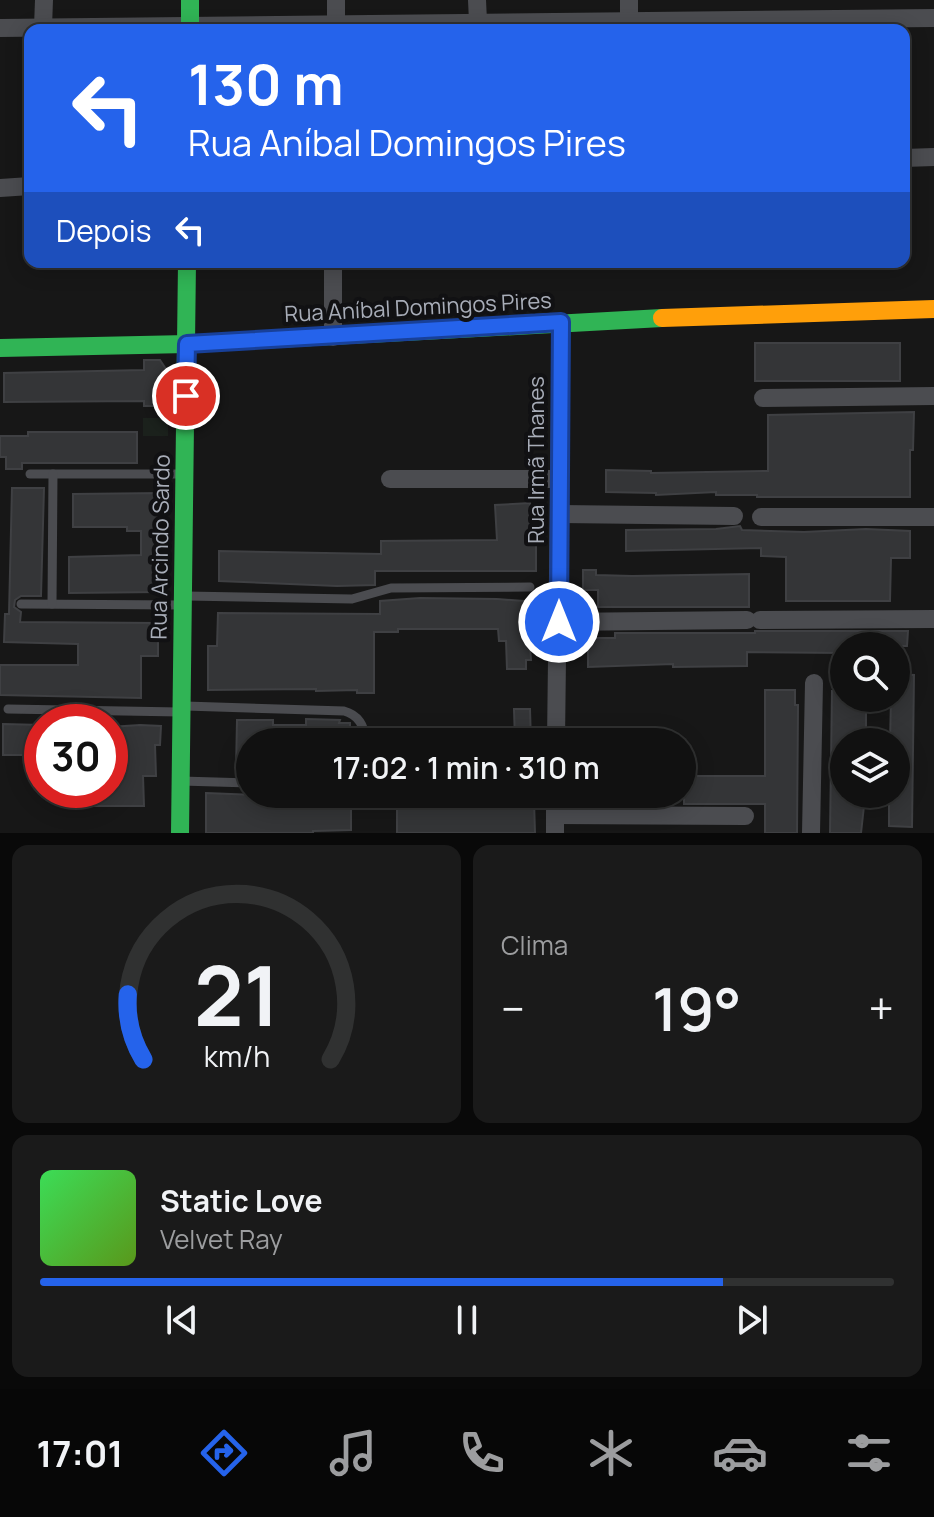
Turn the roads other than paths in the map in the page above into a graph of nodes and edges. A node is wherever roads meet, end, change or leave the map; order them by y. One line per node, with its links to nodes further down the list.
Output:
1 (44, 0): 11 (street)
2 (190, 0): 12 (street)
3 (336, 0): 13 (street)
4 (477, 0): 9 (street)
5 (629, 0): 10 (street)
6 (788, 0): 8 (street)
7 (934, 18): 8 (street)
8 (788, 19): 10 (street)
9 (478, 21): 10 (street); 14 (street)
10 (629, 21)
11 (43, 24)
12 (190, 24)
13 (336, 24)
14 (393, 24)
15 (24, 27): 16 (street)
16 (0, 28)
17 (934, 157): 18 (street)
18 (910, 158)
19 (24, 186): 20 (street)
20 (0, 188)
21 (187, 268): 26 (street, Rua Arcindo Sardo)
22 (333, 268): 25 (street)
23 (934, 309): 24 (street, Rua Aníbal Domingos Pires)
24 (561, 322): 25 (street, Rua Aníbal Domingos Pires); 34 (street, Rua Irmã Thanes)
25 (333, 337): 26 (street, Rua Aníbal Domingos Pires)
26 (187, 344): 27 (street, Rua Aníbal Domingos Pires); 32 (street, Rua Arcindo Sardo)
27 (0, 348)
28 (934, 396): 29 (street)
29 (763, 398)
30 (30, 474): 31 (lane)
31 (53, 474): 32 (lane); 42 (lane)
32 (185, 474): 40 (street, Rua Arcindo Sardo)
33 (390, 479): 34 (street)
34 (560, 479): 35 (street, Rua Irmã Thanes)
35 (560, 514): 36 (street); 44 (street, Rua Irmã Thanes)
36 (734, 516)
37 (761, 517): 38 (street)
38 (934, 517)
39 (530, 587): 40 (lane)
40 (183, 600): 42 (lane); 47 (street, Rua Arcindo Sardo)
41 (21, 604): 42 (lane)
42 (52, 604)
43 (934, 619): 44 (street)
44 (559, 622): 49 (street, Rua Irmã Thanes)
45 (814, 683): 55 (street)
46 (8, 709): 47 (lane)
47 (181, 709): 48 (lane); 50 (street, Rua Arcindo Sardo)
48 (362, 728)
49 (556, 728)
50 (181, 781): 51 (lane); 54 (street, Rua Arcindo Sardo)
51 (236, 783)
52 (745, 816): 53 (street)
53 (555, 824)
54 (180, 833)
55 (811, 833)

